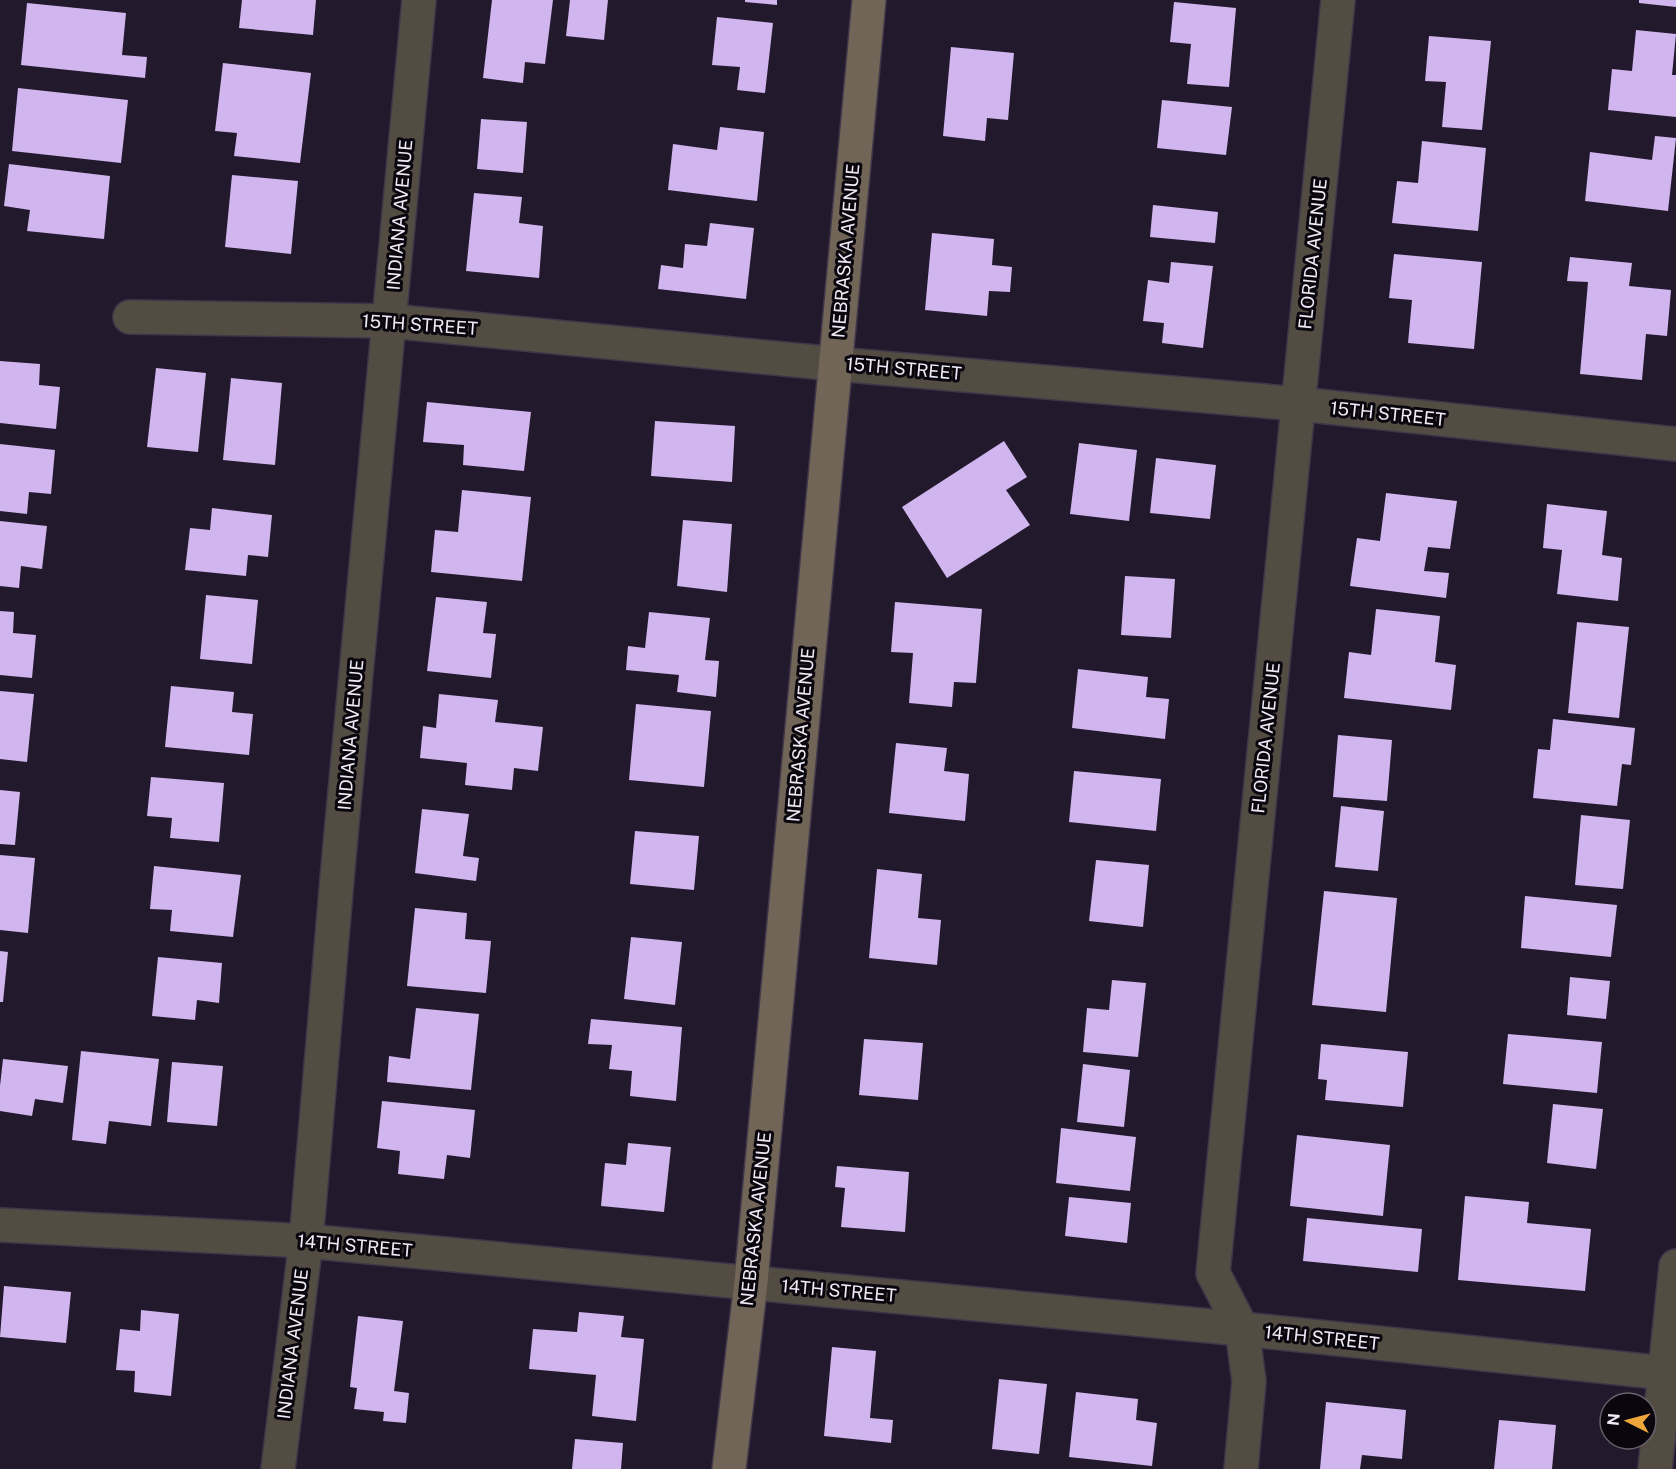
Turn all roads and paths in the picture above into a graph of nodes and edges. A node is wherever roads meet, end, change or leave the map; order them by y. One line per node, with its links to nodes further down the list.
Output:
1 (419, 0): 5 (street, INDIANA AVENUE)
2 (869, 0): 6 (main road, NEBRASKA AVENUE)
3 (1338, 0): 7 (street, FLORIDA AVENUE)
4 (130, 317): 5 (street, 15TH STREET)
5 (390, 321): 6 (street, 15TH STREET); 10 (street, INDIANA AVENUE)
6 (836, 363): 7 (street, 15TH STREET); 12 (main road, NEBRASKA AVENUE)
7 (1299, 404): 8 (street, 15TH STREET); 13 (street, FLORIDA AVENUE)
8 (1676, 444)
9 (0, 1226): 10 (street, 14TH STREET)
10 (306, 1241): 12 (street, 14TH STREET); 15 (street, INDIANA AVENUE)
11 (1676, 1266): 14 (street)
12 (751, 1282): 13 (street, 14TH STREET); 16 (main road, NEBRASKA AVENUE)
13 (1242, 1329): 14 (street, 14TH STREET); 17 (street, FLORIDA AVENUE)
14 (1670, 1373): 18 (street)
15 (278, 1469)
16 (729, 1469)
17 (1240, 1469)
18 (1655, 1469)

